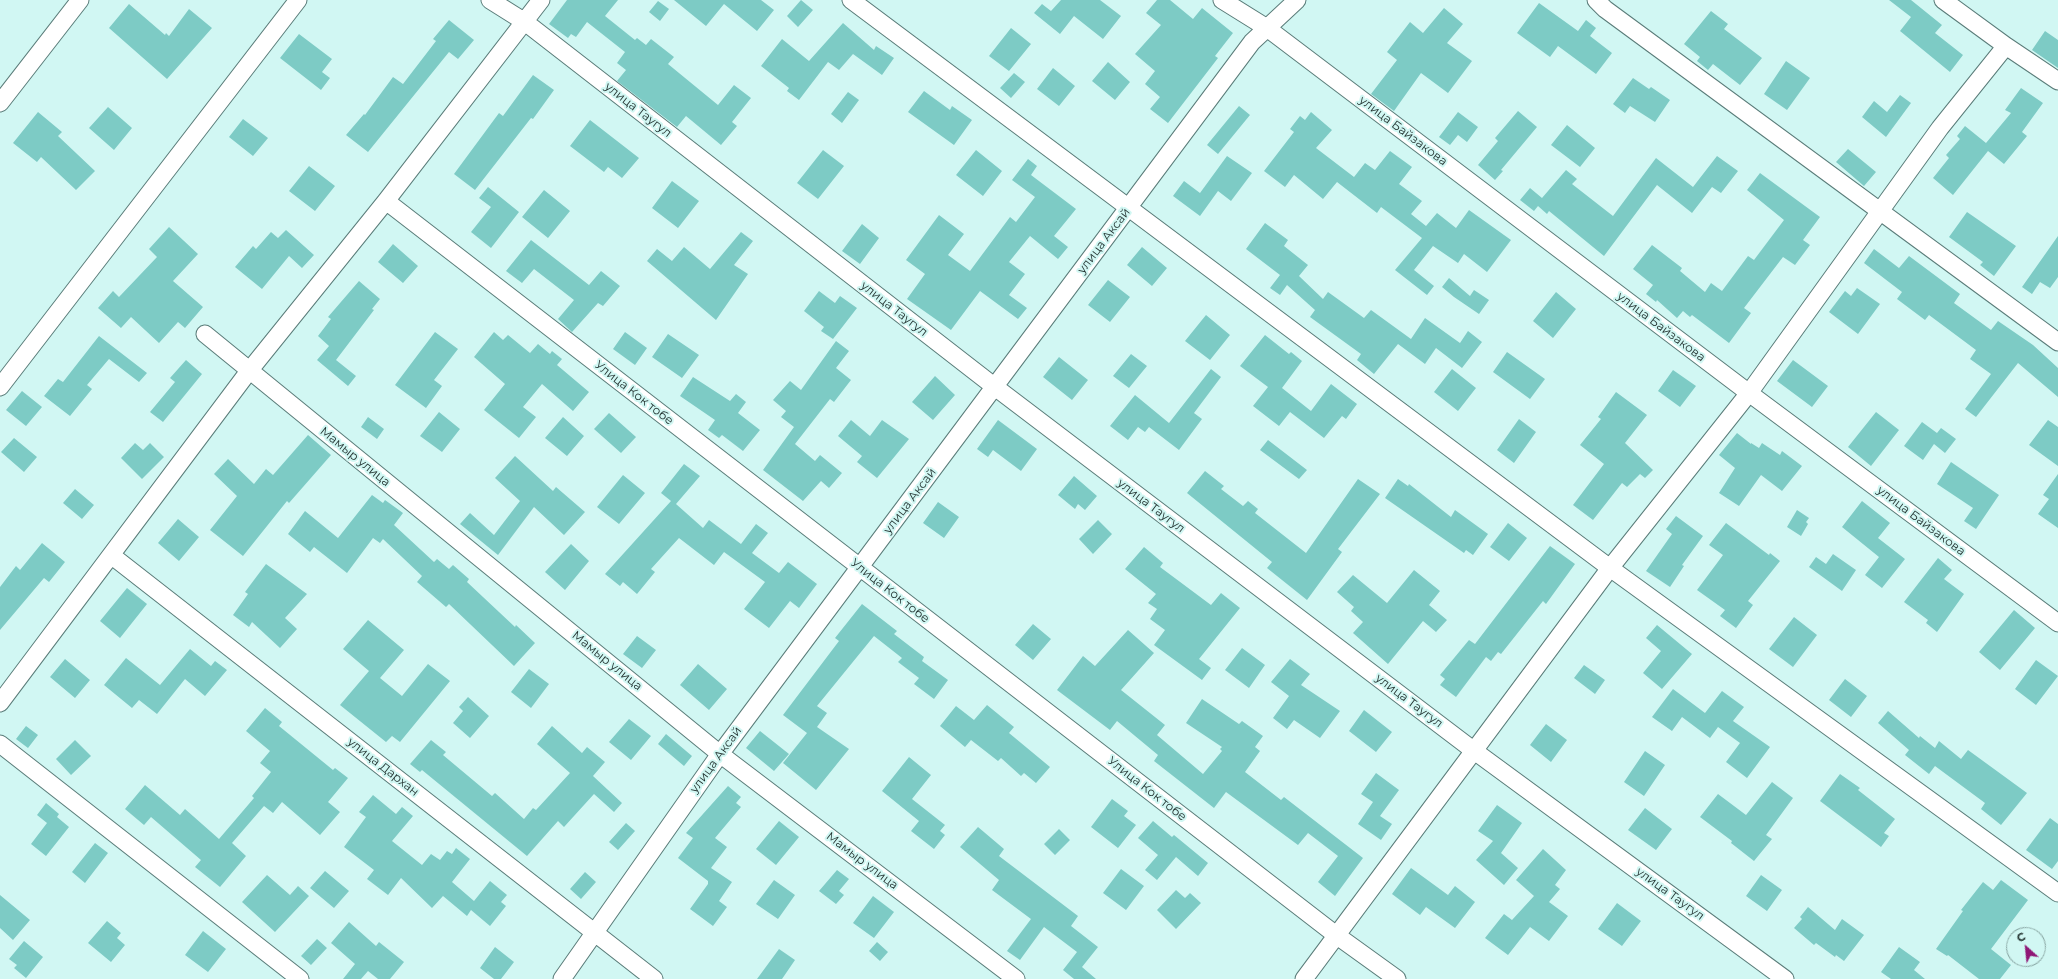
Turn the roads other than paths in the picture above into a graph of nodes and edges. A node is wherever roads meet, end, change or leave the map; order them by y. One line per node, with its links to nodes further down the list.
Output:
1 (80, 0): 14 (street)
2 (298, 0): 21 (street)
3 (490, 0): 10 (street, улица Таугул)
4 (541, 0): 10 (street)
5 (851, 0): 16 (street)
6 (1222, 0): 11 (street, улица Байзакова)
7 (1297, 0): 11 (street, улица Аксай)
8 (1596, 0): 17 (street)
9 (1943, 0): 12 (street)
10 (525, 22): 15 (street); 22 (street, улица Таугул)
11 (1267, 28): 16 (street, улица Аксай); 23 (street, улица Байзакова)
12 (2006, 46): 13 (street); 17 (street)
13 (2058, 81)
14 (0, 103)
15 (386, 201): 20 (street); 25 (street, Улица Кок тобе)
16 (1129, 207): 22 (street, улица Аксай); 26 (street)
17 (1880, 210): 19 (street); 23 (street)
18 (205, 334): 20 (street, Мамыр улица)
19 (2058, 342)
20 (249, 371): 24 (street); 31 (street, Мамыр улица)
21 (0, 386)
22 (995, 387): 25 (street, улица Аксай); 30 (street, улица Таугул)
23 (1749, 393): 26 (street); 27 (street, улица Байзакова)
24 (111, 555): 28 (street); 33 (street, улица Дархан)
25 (861, 568): 31 (street, улица Аксай); 34 (street, Улица Кок тобе)
26 (1610, 568): 30 (street); 32 (street)
27 (2058, 623)
28 (0, 703)
29 (0, 744): 35 (street)
30 (1473, 750): 34 (street); 41 (street, улица Таугул)
31 (720, 754): 33 (street, улица Аксай); 38 (street, Мамыр улица)
32 (2058, 893)
33 (595, 933): 36 (street, улица Аксай); 37 (street, улица Дархан)
34 (1336, 935): 39 (street); 40 (street, Улица Кок тобе)
35 (300, 979)
36 (562, 979)
37 (654, 979)
38 (1016, 979)
39 (1304, 979)
40 (1396, 979)
41 (1785, 979)

